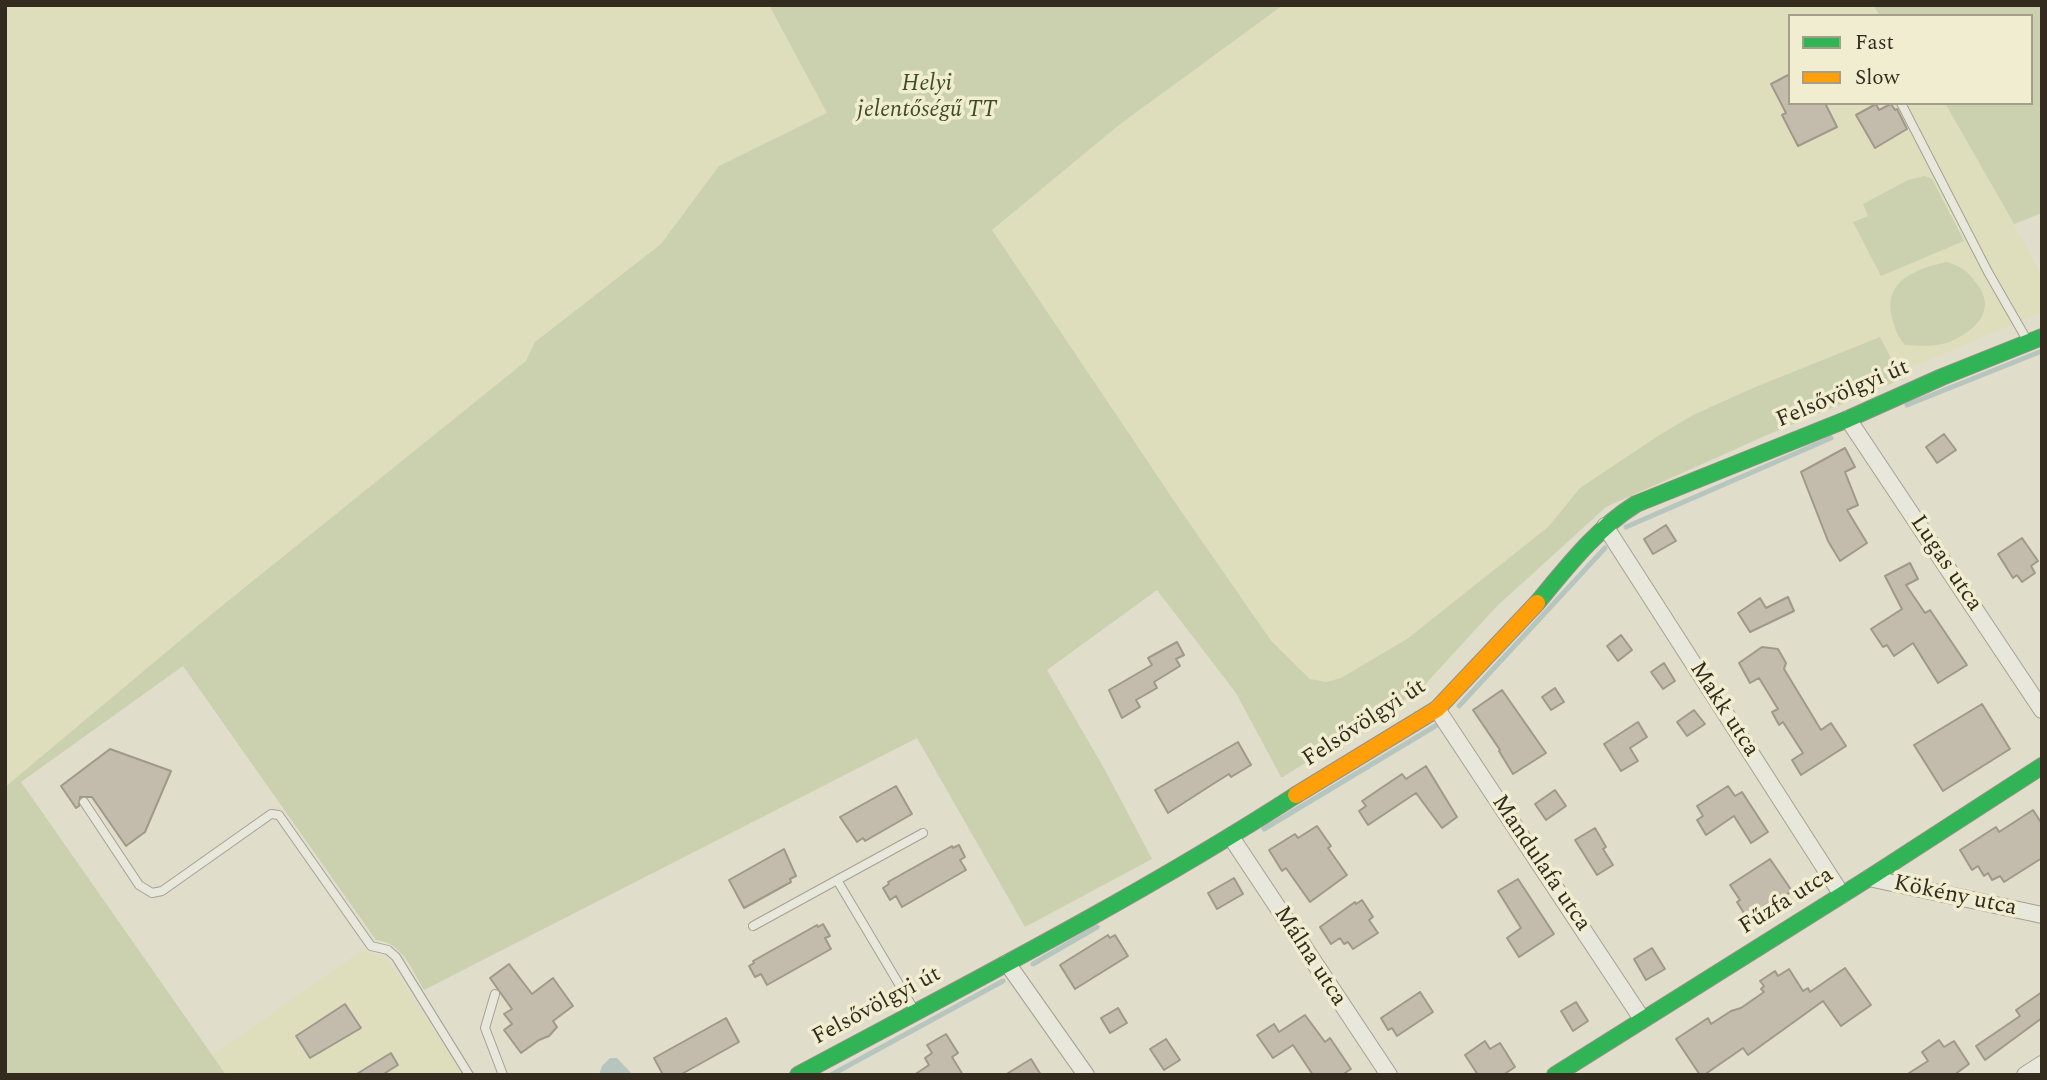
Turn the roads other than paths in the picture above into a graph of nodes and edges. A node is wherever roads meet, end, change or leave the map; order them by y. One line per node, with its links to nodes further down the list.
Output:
1 (1902, 105): 2 (lane)
2 (2035, 339): 3 (street, Felsővölgyi út)
3 (1848, 419): 4 (street, Felsővölgyi út); 6 (street, Lugas utca)
4 (1605, 526): 5 (street, Felsővölgyi út); 13 (street, Makk utca)
5 (1437, 709): 10 (street, Felsővölgyi út); 19 (street, Mandulafa utca)
6 (2042, 710)
7 (2042, 766): 11 (street, Fűzfa utca)
8 (84, 802): 21 (lane)
9 (923, 832): 12 (lane)
10 (1231, 837): 16 (street, Felsővölgyi út); 25 (street, Málna utca)
11 (1869, 878): 13 (street, Fűzfa utca); 14 (street, Kökény utca)
12 (837, 880): 15 (lane); 18 (lane)
13 (1842, 895): 19 (street, Fűzfa utca)
14 (2042, 915)
15 (753, 926)
16 (1007, 963): 18 (street, Felsővölgyi út); 24 (street)
17 (495, 994): 22 (lane)
18 (916, 1013): 23 (street, Felsővölgyi út)
19 (1642, 1019): 26 (street, Fűzfa utca)
20 (2042, 1064): 27 (street)
21 (469, 1075)
22 (503, 1075)
23 (798, 1075)
24 (1086, 1075)
25 (1389, 1075)
26 (1555, 1075)
27 (2025, 1075)

